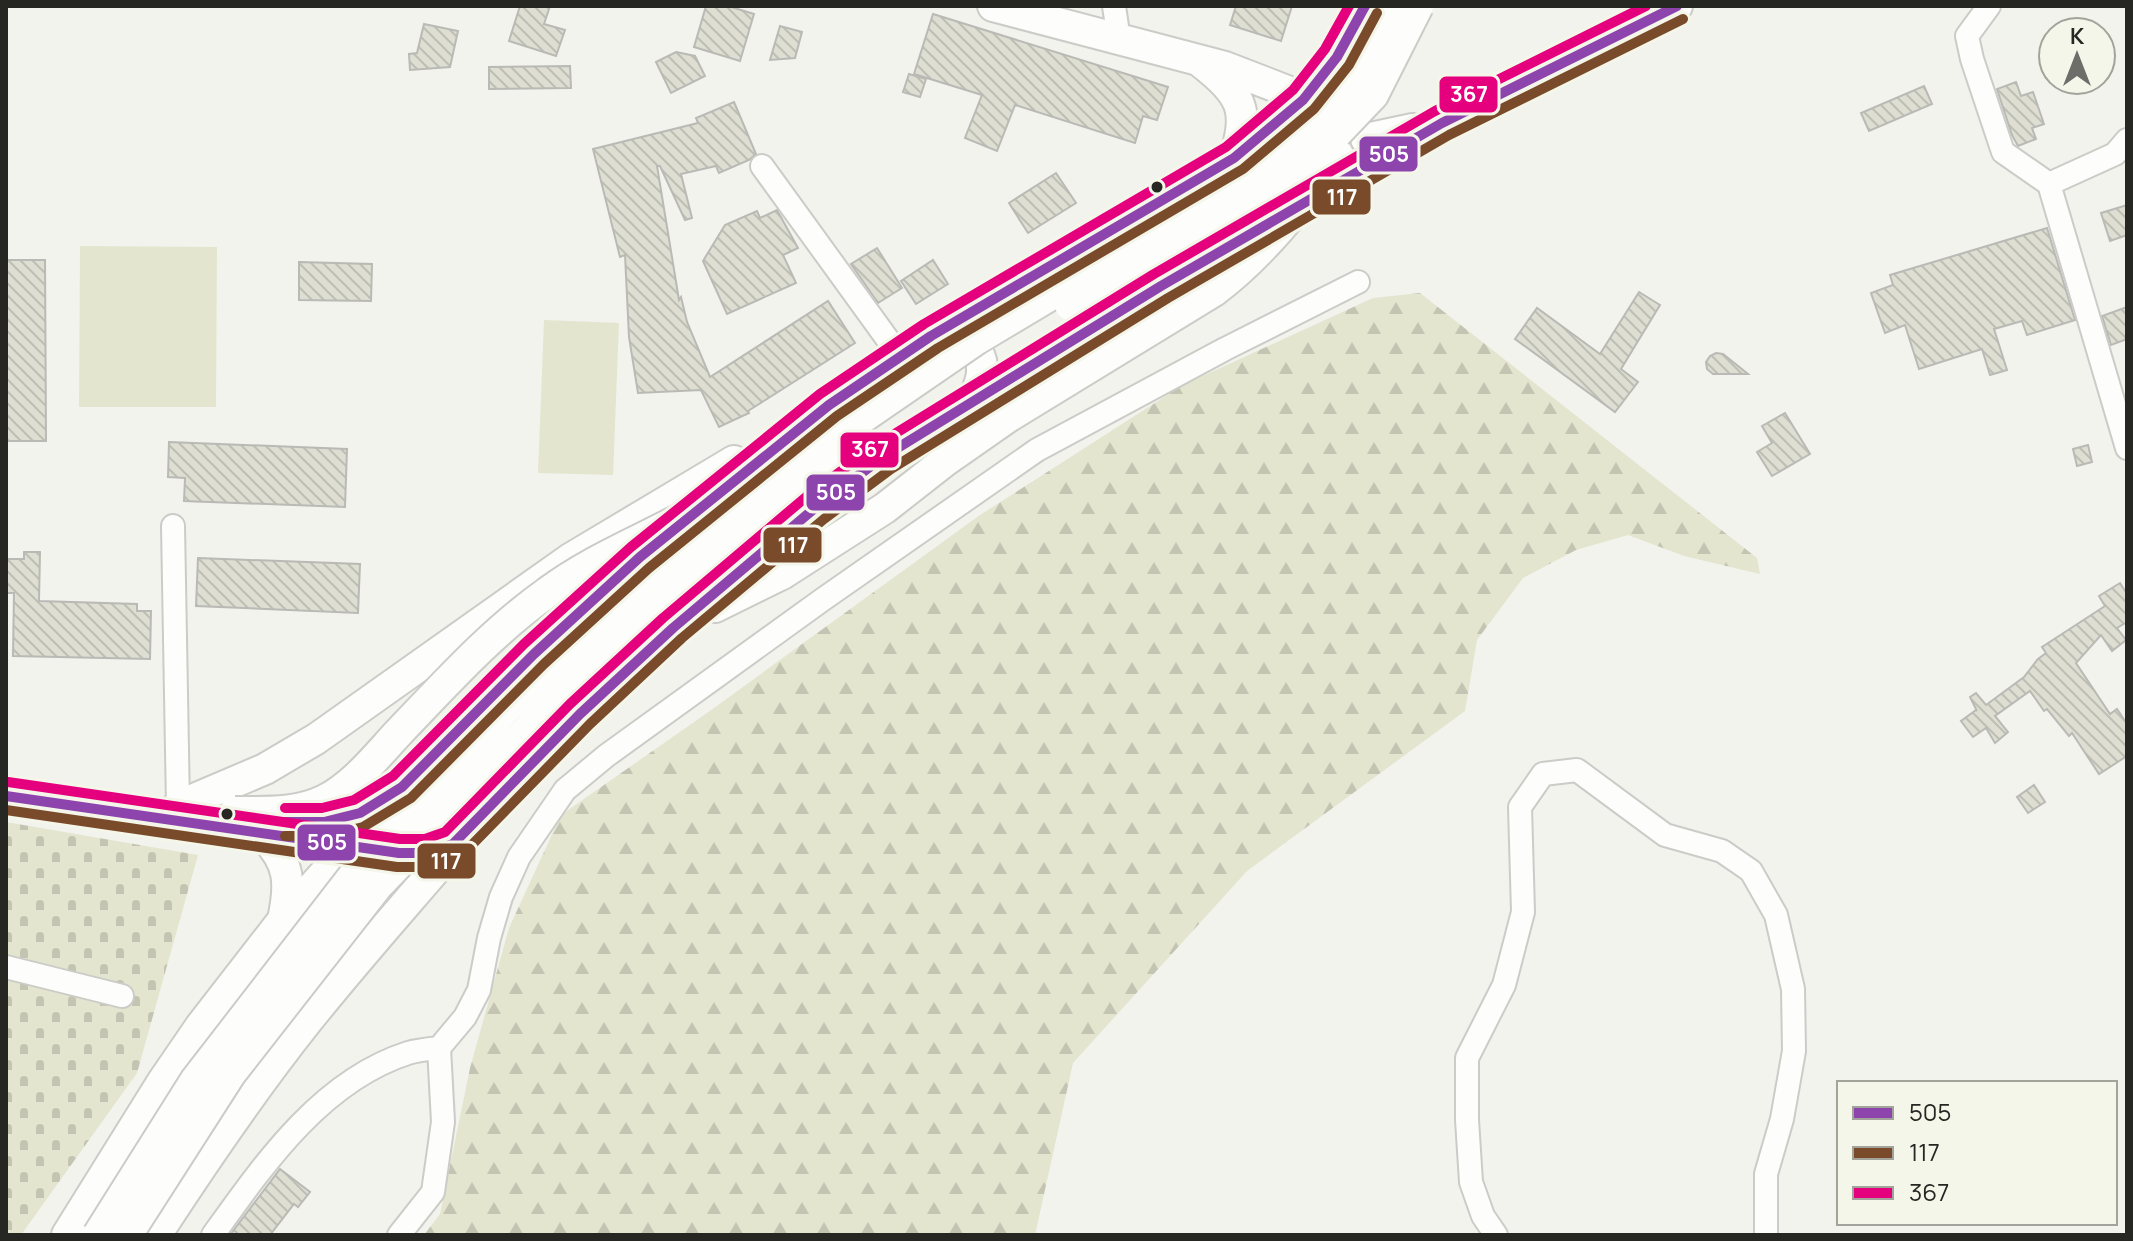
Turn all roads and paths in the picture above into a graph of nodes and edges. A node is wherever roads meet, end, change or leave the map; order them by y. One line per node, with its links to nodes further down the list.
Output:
1 (1114, 6): 8 (street)
2 (1365, 6): 10 (main road)
3 (1391, 6): 22 (main road, bridge)
4 (1418, 6): 11 (main road, bridge)
5 (1677, 6): 12 (main road)
6 (1989, 6): 18 (street)
7 (1000, 7): 8 (main road)
8 (1119, 40): 9 (main road)
9 (1200, 62): 10 (main road); 15 (main road)
10 (1313, 95): 15 (main road)
11 (1373, 95): 28 (main road, bridge); 44 (main road, bridge)
12 (1442, 123): 13 (main road); 17 (main road)
13 (1366, 139)
14 (2127, 140): 18 (street)
15 (1234, 158): 21 (main road)
16 (762, 166): 23 (street)
17 (1351, 175)
18 (2049, 184): 26 (street)
19 (1228, 246): 24 (main road)
20 (1358, 282): 41 (street)
21 (931, 336): 23 (main road); 24 (main road)
22 (977, 339): 34 (main road, bridge); 43 (main road, bridge)
23 (899, 355): 25 (main road)
24 (968, 404): 28 (main road)
25 (829, 405): 29 (main road); 34 (main road)
26 (2127, 448)
27 (173, 526): 34 (street)
28 (673, 628): 30 (main road)
29 (534, 654): 30 (main road); 32 (main road)
30 (580, 714): 36 (main road)
31 (6, 780): 34 (main road)
32 (402, 787): 34 (main road); 37 (main road)
33 (6, 796): 35 (main road)
34 (190, 808)
35 (263, 835): 37 (main road); 38 (main road)
36 (464, 835): 37 (main road); 45 (main road)
37 (347, 846): 38 (main road)
38 (283, 920): 42 (main road)
39 (6, 967): 40 (street)
40 (122, 996)
41 (439, 1048): 46 (street); 47 (street)
42 (67, 1235)
43 (98, 1235)
44 (127, 1235)
45 (156, 1235)
46 (213, 1235)
47 (399, 1235)
48 (1496, 1235): 49 (street)
49 (1766, 1235)

